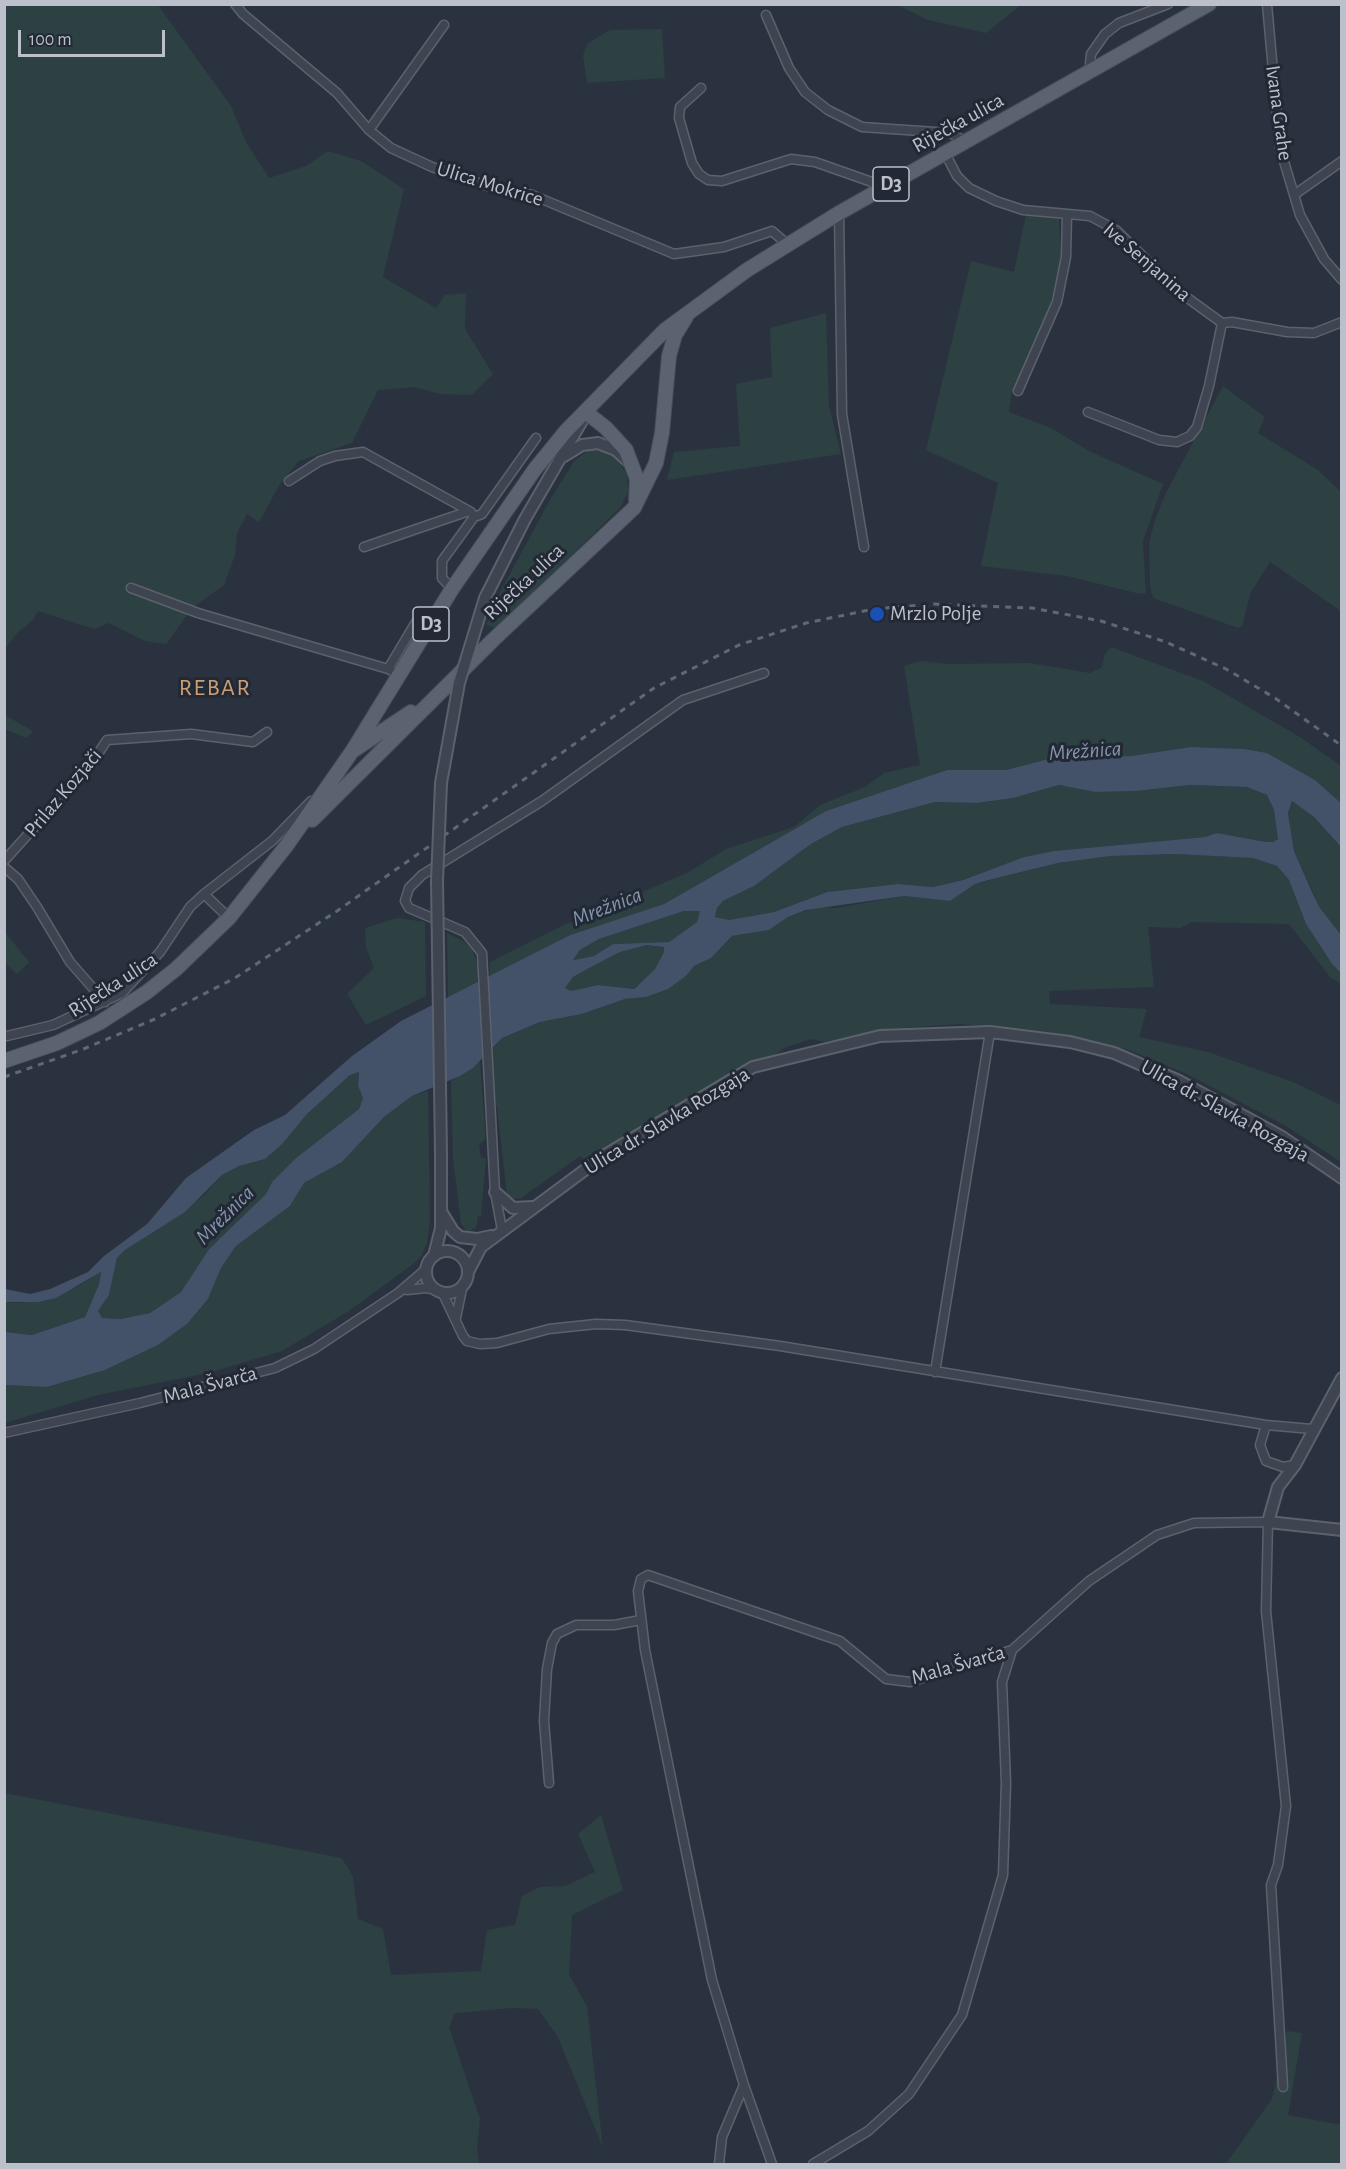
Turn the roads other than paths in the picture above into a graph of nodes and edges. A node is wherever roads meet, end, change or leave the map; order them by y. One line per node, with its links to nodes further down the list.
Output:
1 (235, 4): 9 (street, Ulica Mokrice)
2 (1168, 4): 7 (street)
3 (1209, 4): 7 (main road, Riječka ulica / D3)
4 (1267, 4): 14 (street, Ivana Grahe)
5 (766, 15): 10 (street)
6 (444, 26): 9 (street)
7 (1089, 74): 10 (main road, Riječka ulica / D3)
8 (701, 88): 13 (street)
9 (369, 130): 17 (street, Ulica Mokrice)
10 (967, 142): 11 (main road, Riječka ulica / D3)
11 (945, 153): 13 (main road, Riječka ulica / D3); 16 (street, Ive Senjanina)
12 (1341, 161): 14 (street)
13 (886, 187): 15 (main road, Riječka ulica / D3)
14 (1294, 195): 18 (street, Ivana Grahe)
15 (839, 213): 17 (main road, Riječka ulica / D3); 32 (street)
16 (1067, 215): 21 (street, Ive Senjanina); 22 (street, Ive Senjanina)
17 (787, 244): 19 (main road, Riječka ulica / D3)
18 (1341, 280)
19 (699, 303): 23 (main road, Riječka ulica / D3); 29 (main road, Riječka ulica / D3)
20 (1341, 322): 21 (street)
21 (1222, 323): 24 (street)
22 (1018, 391)
23 (587, 412): 26 (street); 27 (main road); 34 (main road, Riječka ulica / D3)
24 (1088, 412)
25 (536, 438): 30 (street)
26 (559, 460): 27 (street); 54 (street, bridge)
27 (631, 464): 29 (main road)
28 (289, 481): 30 (street)
29 (634, 508): 38 (main road, Riječka ulica / D3)
30 (471, 514): 31 (street); 34 (street)
31 (364, 547)
32 (864, 547)
33 (131, 588): 36 (street)
34 (452, 589): 36 (main road, Riječka ulica / D3)
35 (416, 622): 36 (street)
36 (393, 672): 40 (main road, Riječka ulica / D3)
37 (764, 673): 52 (street)
38 (444, 688): 40 (main road); 42 (main road, Riječka ulica / D3)
39 (267, 732): 43 (street, Prilaz Kozjači)
40 (353, 750): 41 (main road, Riječka ulica / D3)
41 (334, 777): 42 (main road, Riječka ulica / D3); 45 (street, Riječka ulica)
42 (287, 845): 46 (main road, Riječka ulica / D3)
43 (4, 861)
44 (4, 867): 47 (street)
45 (204, 894): 46 (street); 47 (street, Riječka ulica)
46 (229, 918): 50 (main road, Riječka ulica / D3)
47 (105, 1002): 49 (street, Riječka ulica)
48 (990, 1032): 51 (street, Ulica dr. Slavka Rozgaja); 53 (street, Ulica dr. Slavka Rozgaja); 66 (street)
49 (7, 1036)
50 (4, 1061)
51 (1341, 1178)
52 (495, 1191): 53 (street); 56 (street)
53 (533, 1207): 56 (street, Ulica dr. Slavka Rozgaja)
54 (441, 1211): 55 (street); 56 (street)
55 (441, 1228): 58 (street); 59 (street)
56 (500, 1232): 57 (street, Ulica dr. Slavka Rozgaja)
57 (481, 1247): 58 (street, Ulica dr. Slavka Rozgaja); 61 (street, Ulica dr. Slavka Rozgaja)
58 (453, 1252): 59 (street); 61 (street)
59 (434, 1256): 60 (street)
60 (426, 1269): 63 (street); 64 (street, Mala Švarča)
61 (468, 1272): 62 (street)
62 (464, 1284): 63 (street); 65 (street)
63 (440, 1291): 64 (street); 65 (street)
64 (398, 1293): 70 (street, Mala Švarča)
65 (456, 1318): 66 (street)
66 (935, 1372): 68 (street)
67 (1341, 1378): 69 (street)
68 (1266, 1425): 69 (street); 71 (street)
69 (1312, 1429): 71 (street)
70 (4, 1434)
71 (1295, 1465): 72 (street)
72 (1268, 1522): 73 (street, Mala Švarča); 75 (street, Mala Švarča); 78 (street)
73 (1341, 1530)
74 (641, 1620): 75 (street, Mala Švarča); 76 (street); 77 (street)
75 (1012, 1650): 81 (street)
76 (549, 1783)
77 (744, 2085): 79 (street); 80 (street)
78 (1283, 2087)
79 (719, 2164)
80 (772, 2164)
81 (813, 2164)

